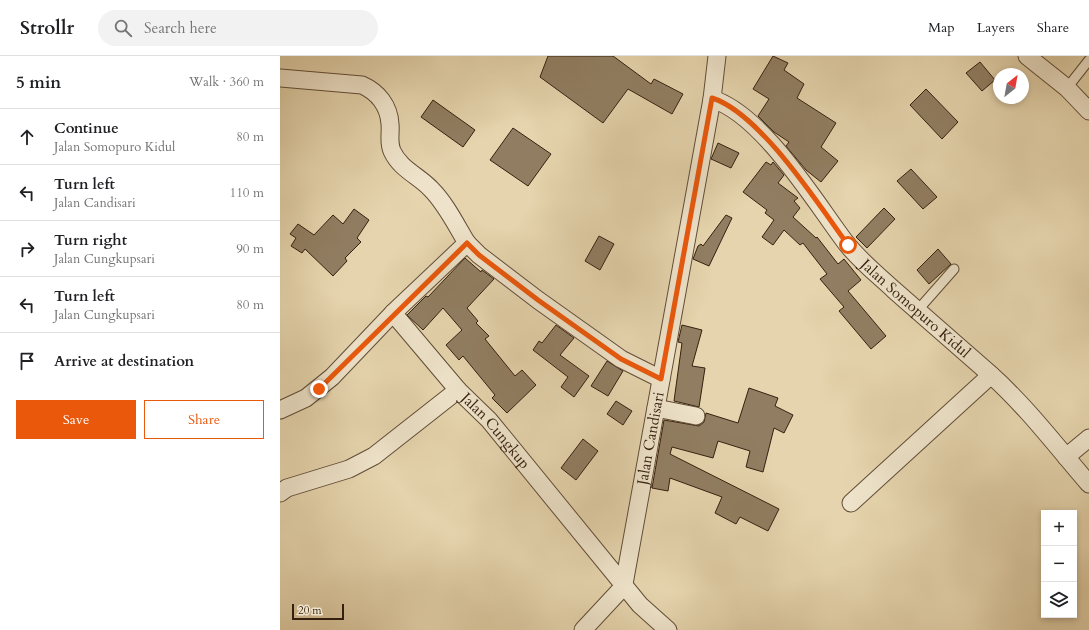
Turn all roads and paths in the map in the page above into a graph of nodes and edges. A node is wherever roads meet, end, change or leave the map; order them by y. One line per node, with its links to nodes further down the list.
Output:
1 (717, 56): 6 (street, Jalan Candisari)
2 (1027, 56): 5 (street)
3 (1089, 60): 5 (lane)
4 (280, 78): 8 (street)
5 (1067, 88): 7 (street)
6 (712, 98): 10 (street, Jalan Somopuro Kidul); 13 (street, Jalan Candisari)
7 (1089, 112)
8 (467, 243): 11 (street); 13 (street)
9 (954, 269): 10 (lane)
10 (917, 311): 12 (street, Jalan Somopuro Kidul)
11 (393, 314): 14 (street); 16 (street)
12 (991, 375): 19 (street, Jalan Somopuro Kidul); 22 (street)
13 (661, 379): 15 (street, Jalan Candisari)
14 (458, 390): 21 (street, Jalan Cungkup); 23 (street, Jalan Cungkup)
15 (656, 408): 17 (street); 23 (street, Jalan Candisari)
16 (280, 410)
17 (696, 416)
18 (1089, 438): 19 (street)
19 (1066, 458): 20 (street, Jalan Somopuro Kidul)
20 (1089, 484)
21 (282, 486)
22 (850, 503)
23 (624, 585): 24 (street); 25 (street, Jalan Cungkup)
24 (583, 630)
25 (668, 630)

